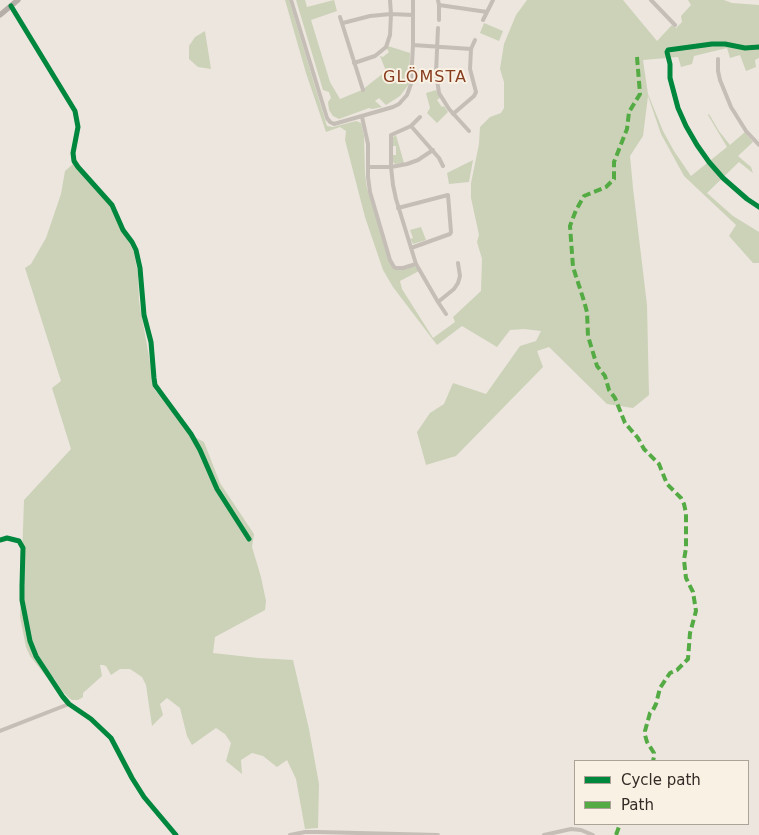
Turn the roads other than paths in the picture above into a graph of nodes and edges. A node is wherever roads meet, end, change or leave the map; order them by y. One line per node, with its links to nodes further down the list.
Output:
1 (18, 0): 9 (main road)
2 (291, 0): 29 (street)
3 (390, 0): 11 (street)
4 (413, 0): 13 (street)
5 (438, 0): 8 (street)
6 (493, 0): 10 (street)
7 (651, 0): 18 (street)
8 (439, 5): 10 (street); 15 (street)
9 (11, 6): 12 (main road); 48 (street)
10 (487, 12): 16 (street)
11 (391, 14): 13 (street); 17 (street); 25 (street)
12 (0, 15)
13 (413, 15): 21 (street)
14 (340, 17): 17 (street)
15 (439, 20)
16 (483, 20)
17 (342, 24): 25 (street)
18 (675, 25)
19 (438, 28): 22 (street)
20 (475, 40): 23 (street)
21 (413, 45): 22 (street); 29 (street)
22 (437, 47): 23 (street); 28 (street)
23 (471, 48): 28 (street)
24 (718, 59): 33 (street)
25 (354, 63): 27 (street)
26 (670, 64): 40 (street)
27 (363, 90)
28 (453, 114): 32 (street)
29 (362, 117): 36 (street)
30 (420, 117): 31 (street)
31 (411, 126): 34 (street); 37 (street)
32 (469, 132)
33 (759, 145)
34 (433, 150): 35 (street); 37 (street)
35 (443, 166)
36 (368, 167): 37 (street); 43 (street)
37 (391, 167): 41 (street)
38 (448, 188): 39 (street)
39 (448, 195): 41 (street); 42 (street)
40 (759, 207)
41 (398, 208): 42 (street)
42 (411, 248): 43 (street)
43 (416, 264): 45 (street)
44 (458, 264): 45 (street)
45 (438, 302): 46 (street)
46 (446, 314)
47 (0, 540): 49 (street)
48 (249, 540)
49 (69, 704): 50 (street); 51 (street)
50 (0, 731)
51 (176, 835)
52 (290, 835): 53 (street)
53 (438, 835)
54 (544, 835): 55 (street)
55 (593, 835)

